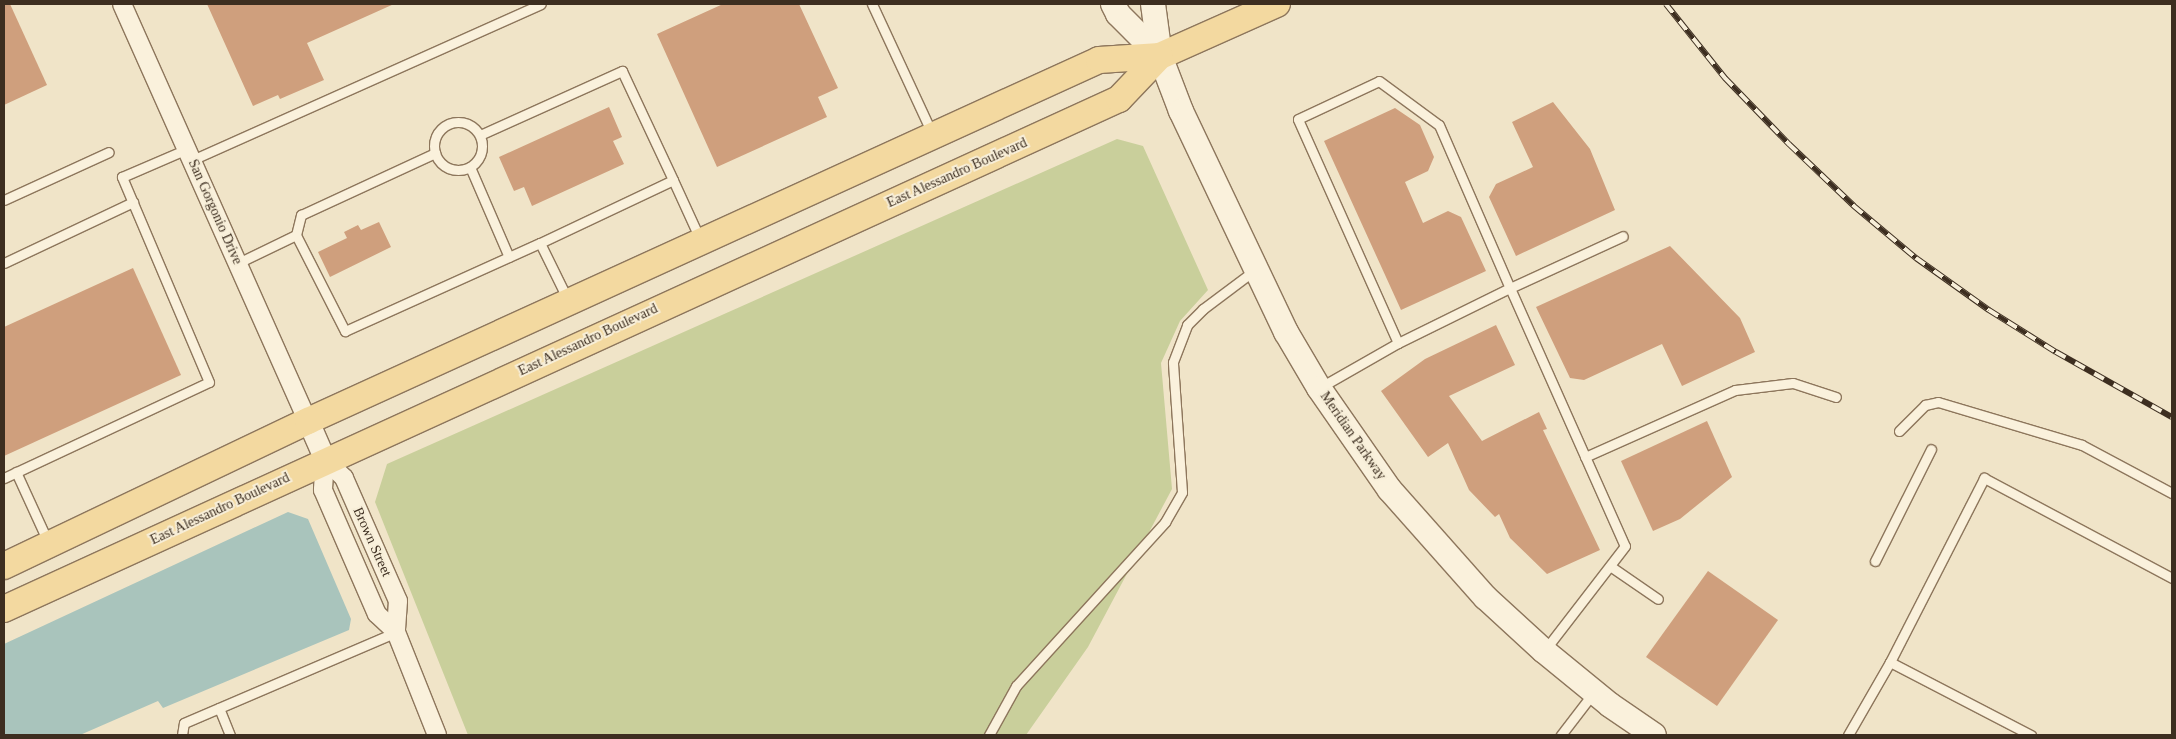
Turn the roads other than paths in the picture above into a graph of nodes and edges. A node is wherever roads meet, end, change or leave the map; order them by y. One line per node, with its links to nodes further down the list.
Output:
1 (122, 4): 12 (street, San Gorgonio Drive)
2 (541, 4): 12 (lane)
3 (872, 4): 9 (lane)
4 (1113, 4): 7 (main road)
5 (1153, 4): 7 (main road)
6 (1277, 4): 7 (main road, East Alessandro Boulevard)
7 (1160, 56): 9 (main road, East Alessandro Boulevard); 24 (main road, Meridian Parkway); 34 (main road, East Alessandro Boulevard)
8 (480, 135): 11 (lane); 13 (lane); 14 (lane)
9 (934, 136): 19 (main road, East Alessandro Boulevard)
10 (109, 152): 15 (lane)
11 (435, 153): 13 (lane); 17 (lane)
12 (189, 154): 16 (lane); 23 (street, San Gorgonio Drive)
13 (470, 167): 21 (lane)
14 (673, 180): 19 (lane); 20 (lane)
15 (4, 200)
16 (133, 202): 22 (lane); 35 (lane)
17 (296, 235): 21 (lane); 23 (lane)
18 (1623, 236): 25 (lane)
19 (701, 242): 26 (main road, East Alessandro Boulevard)
20 (540, 243): 21 (lane); 26 (lane)
21 (509, 257)
22 (4, 263)
23 (238, 263): 30 (street, San Gorgonio Drive)
24 (1257, 269): 28 (main road, Meridian Parkway); 53 (lane)
25 (1510, 288): 27 (lane); 27 (lane); 33 (lane)
26 (569, 302): 30 (main road, East Alessandro Boulevard)
27 (1398, 343): 28 (lane)
28 (1319, 388): 46 (main road, Meridian Parkway)
29 (1836, 397): 33 (lane)
30 (308, 421): 34 (street, Brown Street); 38 (main road, East Alessandro Boulevard)
31 (1899, 431): 37 (lane)
32 (1931, 449): 39 (lane)
33 (1584, 458): 41 (lane)
34 (325, 460): 44 (main road, East Alessandro Boulevard); 45 (street, Brown Street); 45 (street, Brown Street)
35 (16, 472): 36 (lane); 38 (lane)
36 (4, 478)
37 (2172, 493)
38 (49, 545): 40 (main road, East Alessandro Boulevard)
39 (1874, 561)
40 (4, 566)
41 (1610, 566): 43 (lane); 46 (lane)
42 (2172, 578): 47 (lane)
43 (1658, 599)
44 (4, 608)
45 (396, 632): 49 (lane); 52 (street, Brown Street)
46 (1544, 651): 48 (main road, Meridian Parkway)
47 (1890, 662): 56 (lane); 57 (lane)
48 (1594, 692): 54 (lane); 55 (main road, Meridian Parkway)
49 (219, 708): 50 (lane); 51 (lane)
50 (182, 735)
51 (230, 735)
52 (437, 735)
53 (989, 735)
54 (1561, 735)
55 (1654, 735)
56 (1848, 735)
57 (2031, 735)

